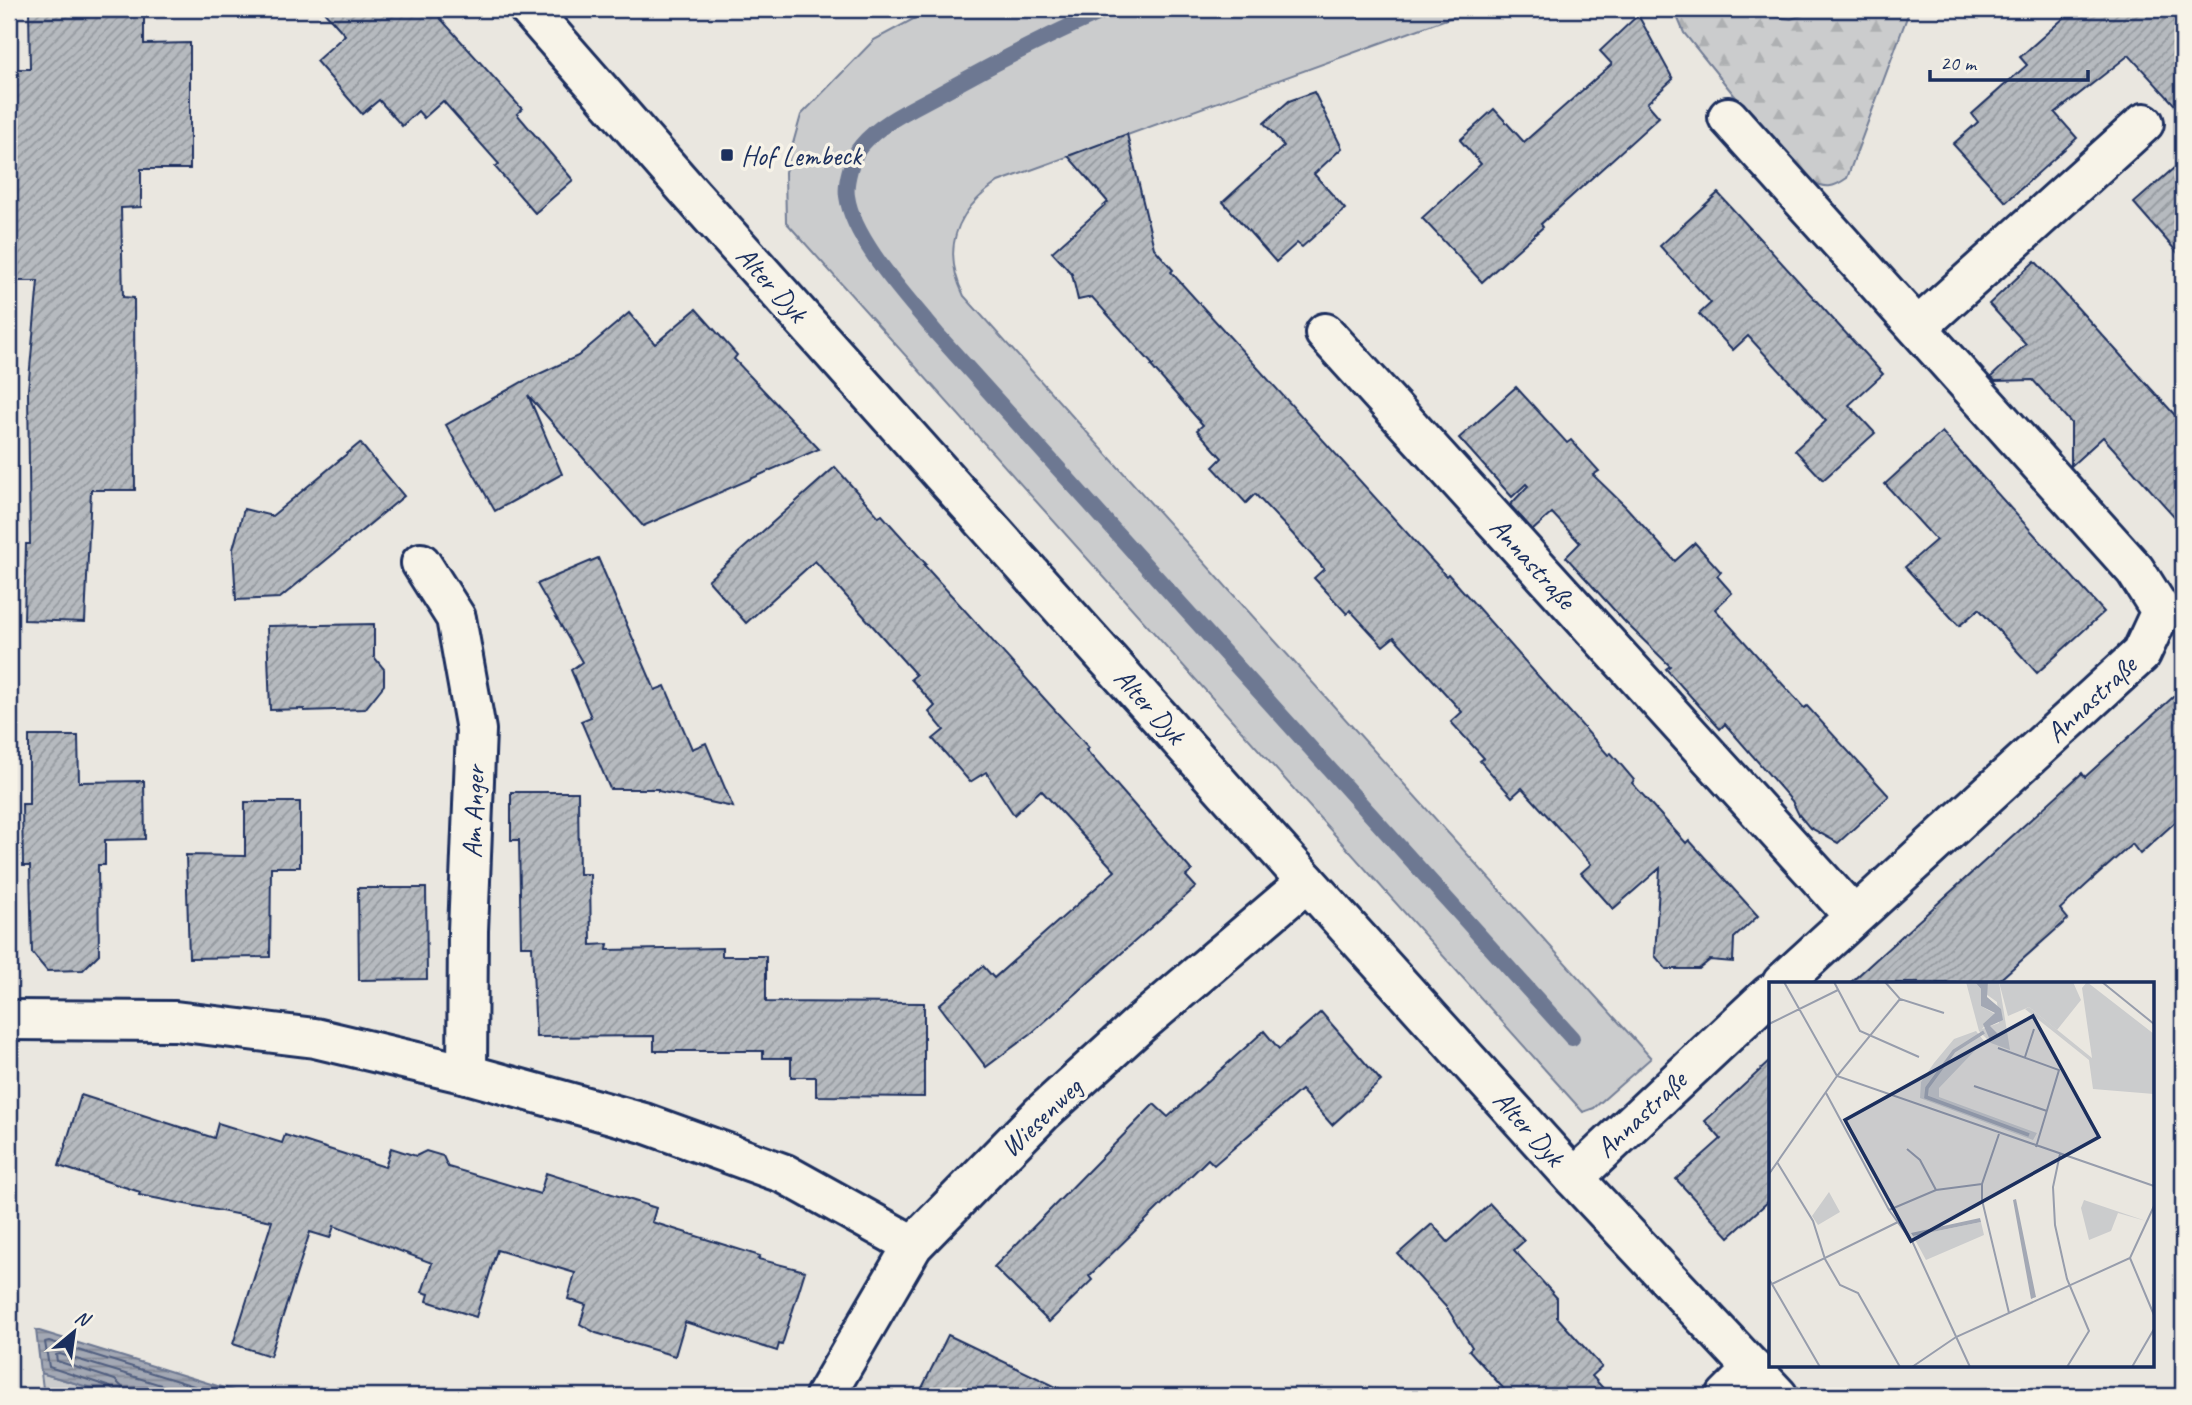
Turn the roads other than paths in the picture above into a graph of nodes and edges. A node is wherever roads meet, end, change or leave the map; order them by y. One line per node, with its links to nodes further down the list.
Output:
1 (529, 9): 7 (street, Alter Dyk)
2 (1728, 117): 4 (street, Annastraße)
3 (2144, 123): 4 (street)
4 (1917, 327): 8 (street, Annastraße)
5 (1325, 333): 8 (street, Annastraße)
6 (421, 562): 12 (street, Am Anger)
7 (1307, 882): 13 (street, Alter Dyk); 14 (street, Wiesenweg)
8 (1854, 916): 9 (street, Annastraße)
9 (1783, 982)
10 (1769, 995): 13 (street, Annastraße)
11 (9, 1020): 12 (street)
12 (467, 1074): 14 (street)
13 (1574, 1178): 15 (street, Alter Dyk)
14 (914, 1245): 16 (street, Wiesenweg)
15 (1766, 1383): 17 (street)
16 (825, 1396)
17 (1726, 1396)

